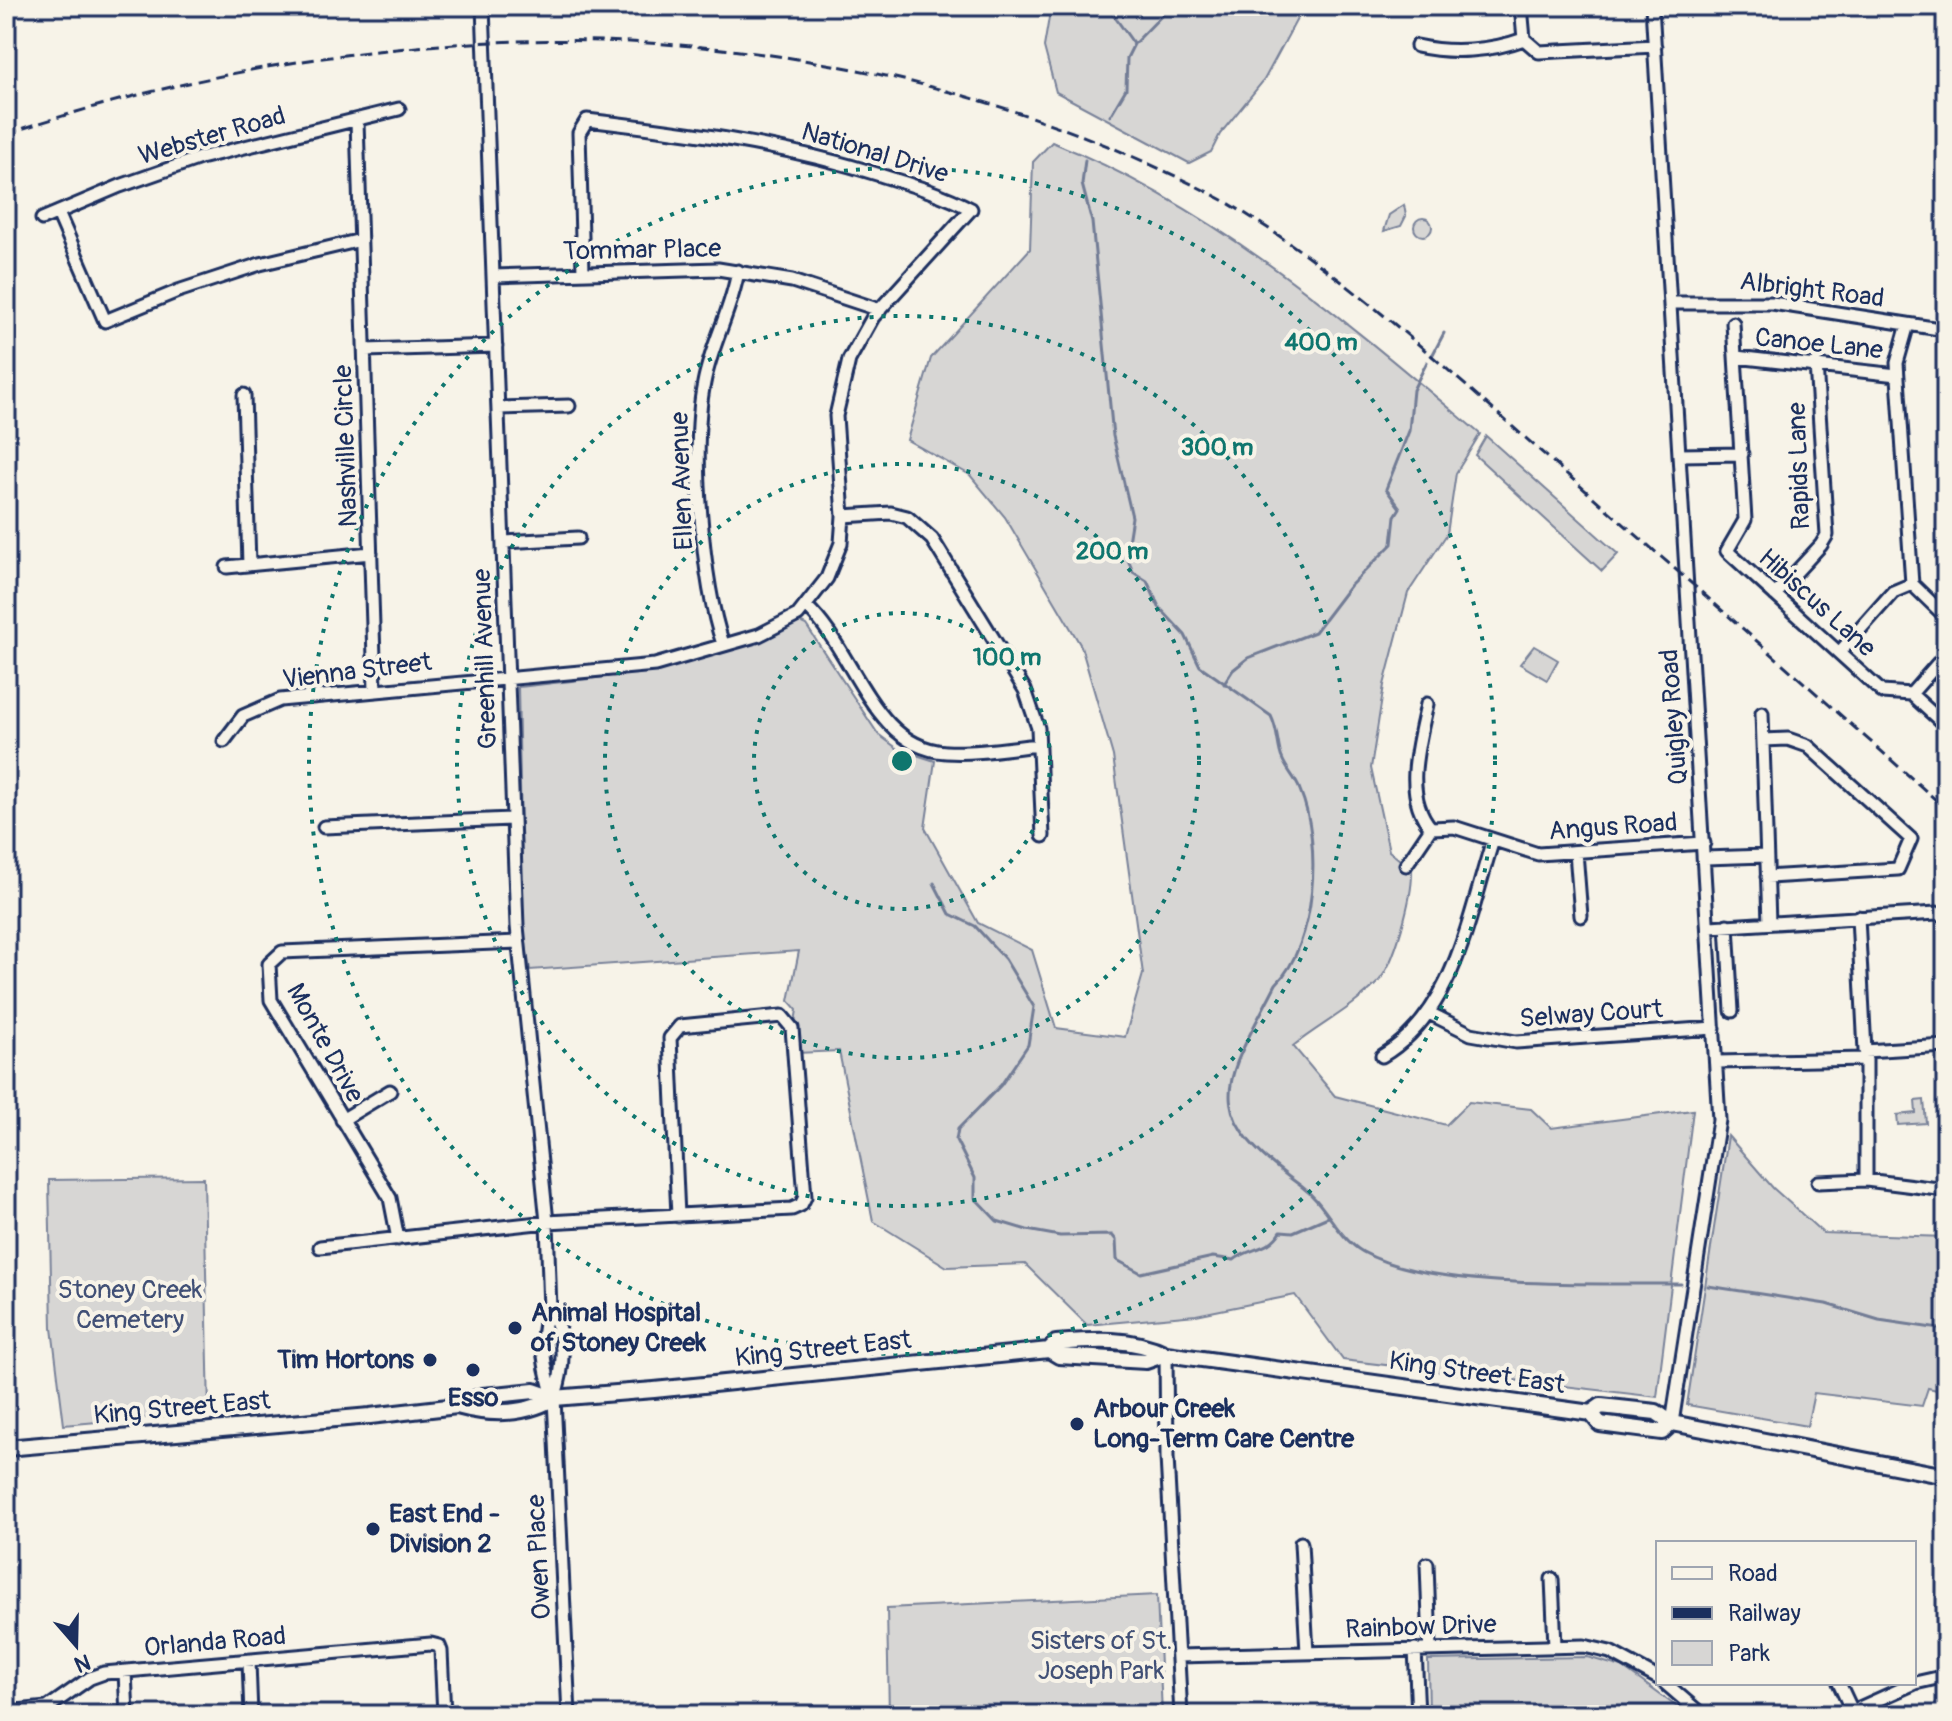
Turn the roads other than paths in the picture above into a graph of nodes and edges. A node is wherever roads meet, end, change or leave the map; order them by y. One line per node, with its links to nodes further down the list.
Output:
1 (483, 6): 14 (street, Greenhill Avenue)
2 (1521, 6): 4 (street)
3 (1652, 6): 6 (street, Quigley Road)
4 (1524, 39): 5 (street); 6 (street)
5 (1417, 46)
6 (1655, 46): 15 (street, Quigley Road)
7 (399, 109): 8 (street, Webster Road)
8 (357, 121): 9 (street, Webster Road); 11 (street, Nashville Circle)
9 (58, 213): 10 (street, Webster Road); 11 (street)
10 (42, 219)
11 (361, 240): 21 (street, Nashville Circle)
12 (738, 271): 13 (street, Tommar Place); 16 (street, Tommar Place); 40 (street, Ellen Avenue)
13 (583, 272): 14 (street, Tommar Place); 16 (street, National Drive)
14 (494, 276): 20 (street, Greenhill Avenue)
15 (1672, 303): 18 (street, Albright Road); 29 (street, Quigley Road)
16 (880, 310): 30 (street, National Drive)
17 (1733, 323): 22 (street, Hibiscus Lane)
18 (1908, 324): 19 (street, Albright Road); 24 (street)
19 (1946, 330)
20 (496, 346): 21 (street); 27 (street, Greenhill Avenue)
21 (365, 350): 33 (street, Nashville Circle)
22 (1736, 357): 23 (street, Canoe Lane); 28 (street, Hibiscus Lane)
23 (1816, 364): 24 (street, Canoe Lane); 37 (street, Rapids Lane)
24 (1897, 375): 36 (street)
25 (244, 395): 34 (street)
26 (569, 406): 27 (street)
27 (498, 408): 32 (street, Greenhill Avenue)
28 (1742, 454): 29 (street); 37 (street, Hibiscus Lane)
29 (1680, 455): 57 (street, Quigley Road)
30 (843, 516): 38 (street, National Drive); 51 (street)
31 (578, 538): 32 (street)
32 (504, 542): 43 (street, Greenhill Avenue)
33 (371, 553): 34 (street, Nashville Circle); 44 (street)
34 (249, 565): 35 (street, Nashville Circle)
35 (227, 567)
36 (1912, 584): 39 (street); 41 (street)
37 (1775, 595): 41 (street, Hibiscus Lane)
38 (806, 606): 40 (street, National Drive); 51 (street)
39 (1946, 617)
40 (723, 644): 43 (street, National Drive)
41 (1839, 653): 45 (street, Hibiscus Lane)
42 (1946, 654): 45 (street)
43 (510, 676): 44 (street, Vienna Street); 52 (street, Greenhill Avenue)
44 (375, 690): 50 (street, Vienna Street)
45 (1911, 694): 48 (street)
46 (1427, 704): 54 (street)
47 (1762, 713): 49 (street)
48 (1946, 726)
49 (1763, 740): 59 (street); 62 (street)
50 (224, 741)
51 (1039, 745): 55 (street)
52 (511, 819): 53 (street); 69 (street, Greenhill Avenue)
53 (324, 827)
54 (1431, 828): 56 (street, Angus Road); 61 (street)
55 (1043, 836)
56 (1493, 840): 58 (street, Angus Road); 71 (street)
57 (1704, 843): 58 (street, Angus Road); 60 (street, Quigley Road)
58 (1576, 852): 63 (street)
59 (1766, 856): 60 (street); 62 (street)
60 (1705, 858): 68 (street, Quigley Road)
61 (1406, 865)
62 (1767, 877): 66 (street)
63 (1581, 916)
64 (1946, 916): 65 (street)
65 (1858, 917): 66 (street); 73 (street)
66 (1769, 923): 67 (street)
67 (1727, 925): 68 (street); 70 (street)
68 (1710, 927): 72 (street, Quigley Road)
69 (518, 942): 77 (street, Monte Drive); 82 (street, Greenhill Avenue)
70 (1732, 1011)
71 (1429, 1013): 72 (street, Selway Court); 74 (street)
72 (1714, 1028): 75 (street, Quigley Road)
73 (1946, 1046)
74 (1382, 1056)
75 (1717, 1062): 78 (street); 87 (street, Quigley Road)
76 (390, 1091): 77 (street)
77 (342, 1120): 83 (street, Monte Drive)
78 (1866, 1180): 79 (street); 80 (street)
79 (1818, 1182)
80 (1946, 1190)
81 (678, 1216): 81 (street); 82 (street)
82 (547, 1222): 83 (street); 86 (street, Greenhill Avenue)
83 (398, 1239): 84 (street)
84 (320, 1247)
85 (1166, 1354): 86 (main road, King Street East); 87 (main road, King Street East); 97 (street)
86 (554, 1398): 88 (main road, King Street East); 111 (street, Owen Place)
87 (1672, 1423): 89 (main road, King Street East)
88 (6, 1448)
89 (1946, 1476)
90 (1301, 1543): 96 (street)
91 (1427, 1564): 94 (street)
92 (1552, 1579): 93 (street)
93 (1555, 1646): 94 (street, Rainbow Drive); 101 (street, Rainbow Drive)
94 (1430, 1648): 95 (street, Rainbow Drive)
95 (1415, 1649): 96 (street, Rainbow Drive); 113 (street)
96 (1307, 1653): 97 (street, Rainbow Drive)
97 (1178, 1656): 112 (street)
98 (249, 1662): 99 (street, Orlanda Road); 109 (street); 110 (street, Orlanda Road)
99 (125, 1672): 106 (street, Orlanda Road); 108 (street)
100 (1946, 1676): 102 (street)
101 (1656, 1677)
102 (1916, 1683)
103 (1669, 1685): 114 (street)
104 (1840, 1685): 107 (street)
105 (1911, 1685): 107 (street)
106 (6, 1712)
107 (1850, 1714)
108 (127, 1715)
109 (251, 1715)
110 (444, 1715)
111 (569, 1715)
112 (1181, 1715)
113 (1418, 1715)
114 (1702, 1715)

